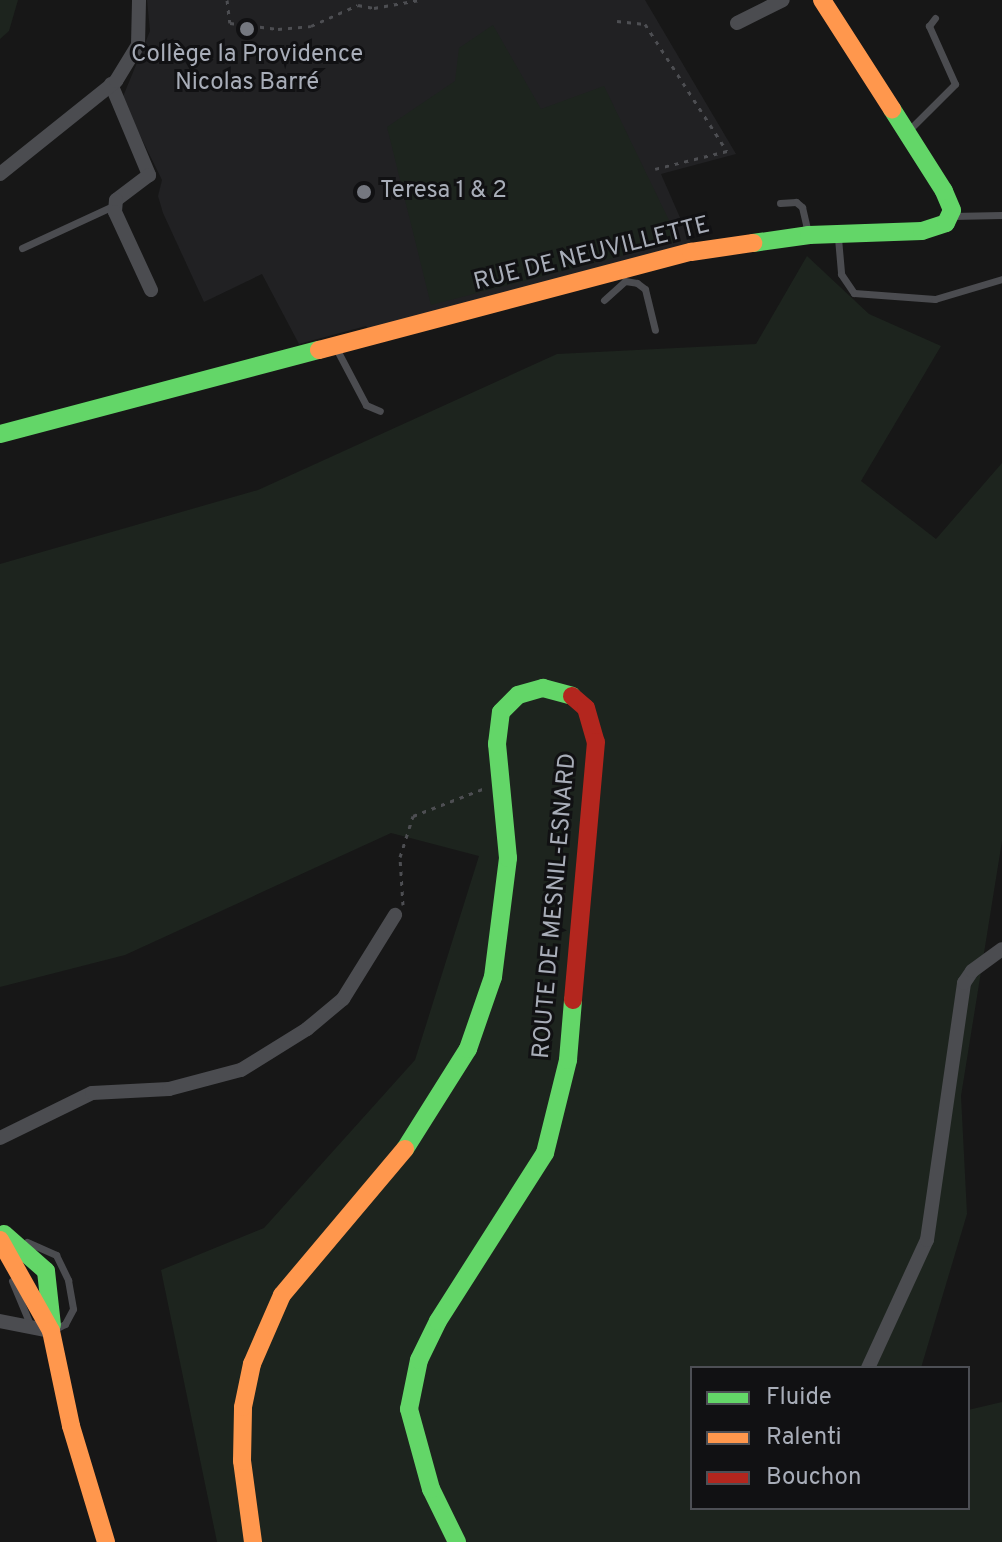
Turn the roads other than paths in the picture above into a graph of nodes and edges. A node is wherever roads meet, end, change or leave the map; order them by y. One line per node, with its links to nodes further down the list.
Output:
1 (139, 0): 6 (street)
2 (783, 0): 5 (street)
3 (822, 0): 7 (street)
4 (935, 18): 7 (lane)
5 (737, 23)
6 (111, 84): 8 (street); 10 (street)
7 (905, 133): 12 (street)
8 (0, 174)
9 (780, 203): 13 (lane)
10 (116, 205): 15 (lane); 18 (street)
11 (1002, 215): 12 (lane)
12 (949, 216): 14 (street, RUE DE NEUVILLETTE)
13 (809, 235): 14 (street, RUE DE NEUVILLETTE); 16 (street, RUE DE NEUVILLETTE)
14 (838, 236): 17 (lane)
15 (22, 248)
16 (624, 275): 19 (lane); 20 (lane); 21 (street, RUE DE NEUVILLETTE)
17 (1002, 279)
18 (151, 290)
19 (604, 300)
20 (655, 330)
21 (337, 345): 22 (lane); 23 (street, RUE DE NEUVILLETTE)
22 (380, 411)
23 (0, 434)
24 (395, 915): 26 (street)
25 (1002, 949): 31 (street)
26 (0, 1138)
27 (4, 1237): 30 (street)
28 (0, 1253): 30 (lane)
29 (0, 1321): 30 (street)
30 (42, 1329): 32 (street)
31 (869, 1366)
32 (106, 1542)
33 (253, 1542): 34 (street, ROUTE DE MESNIL-ESNARD)
34 (457, 1542)

